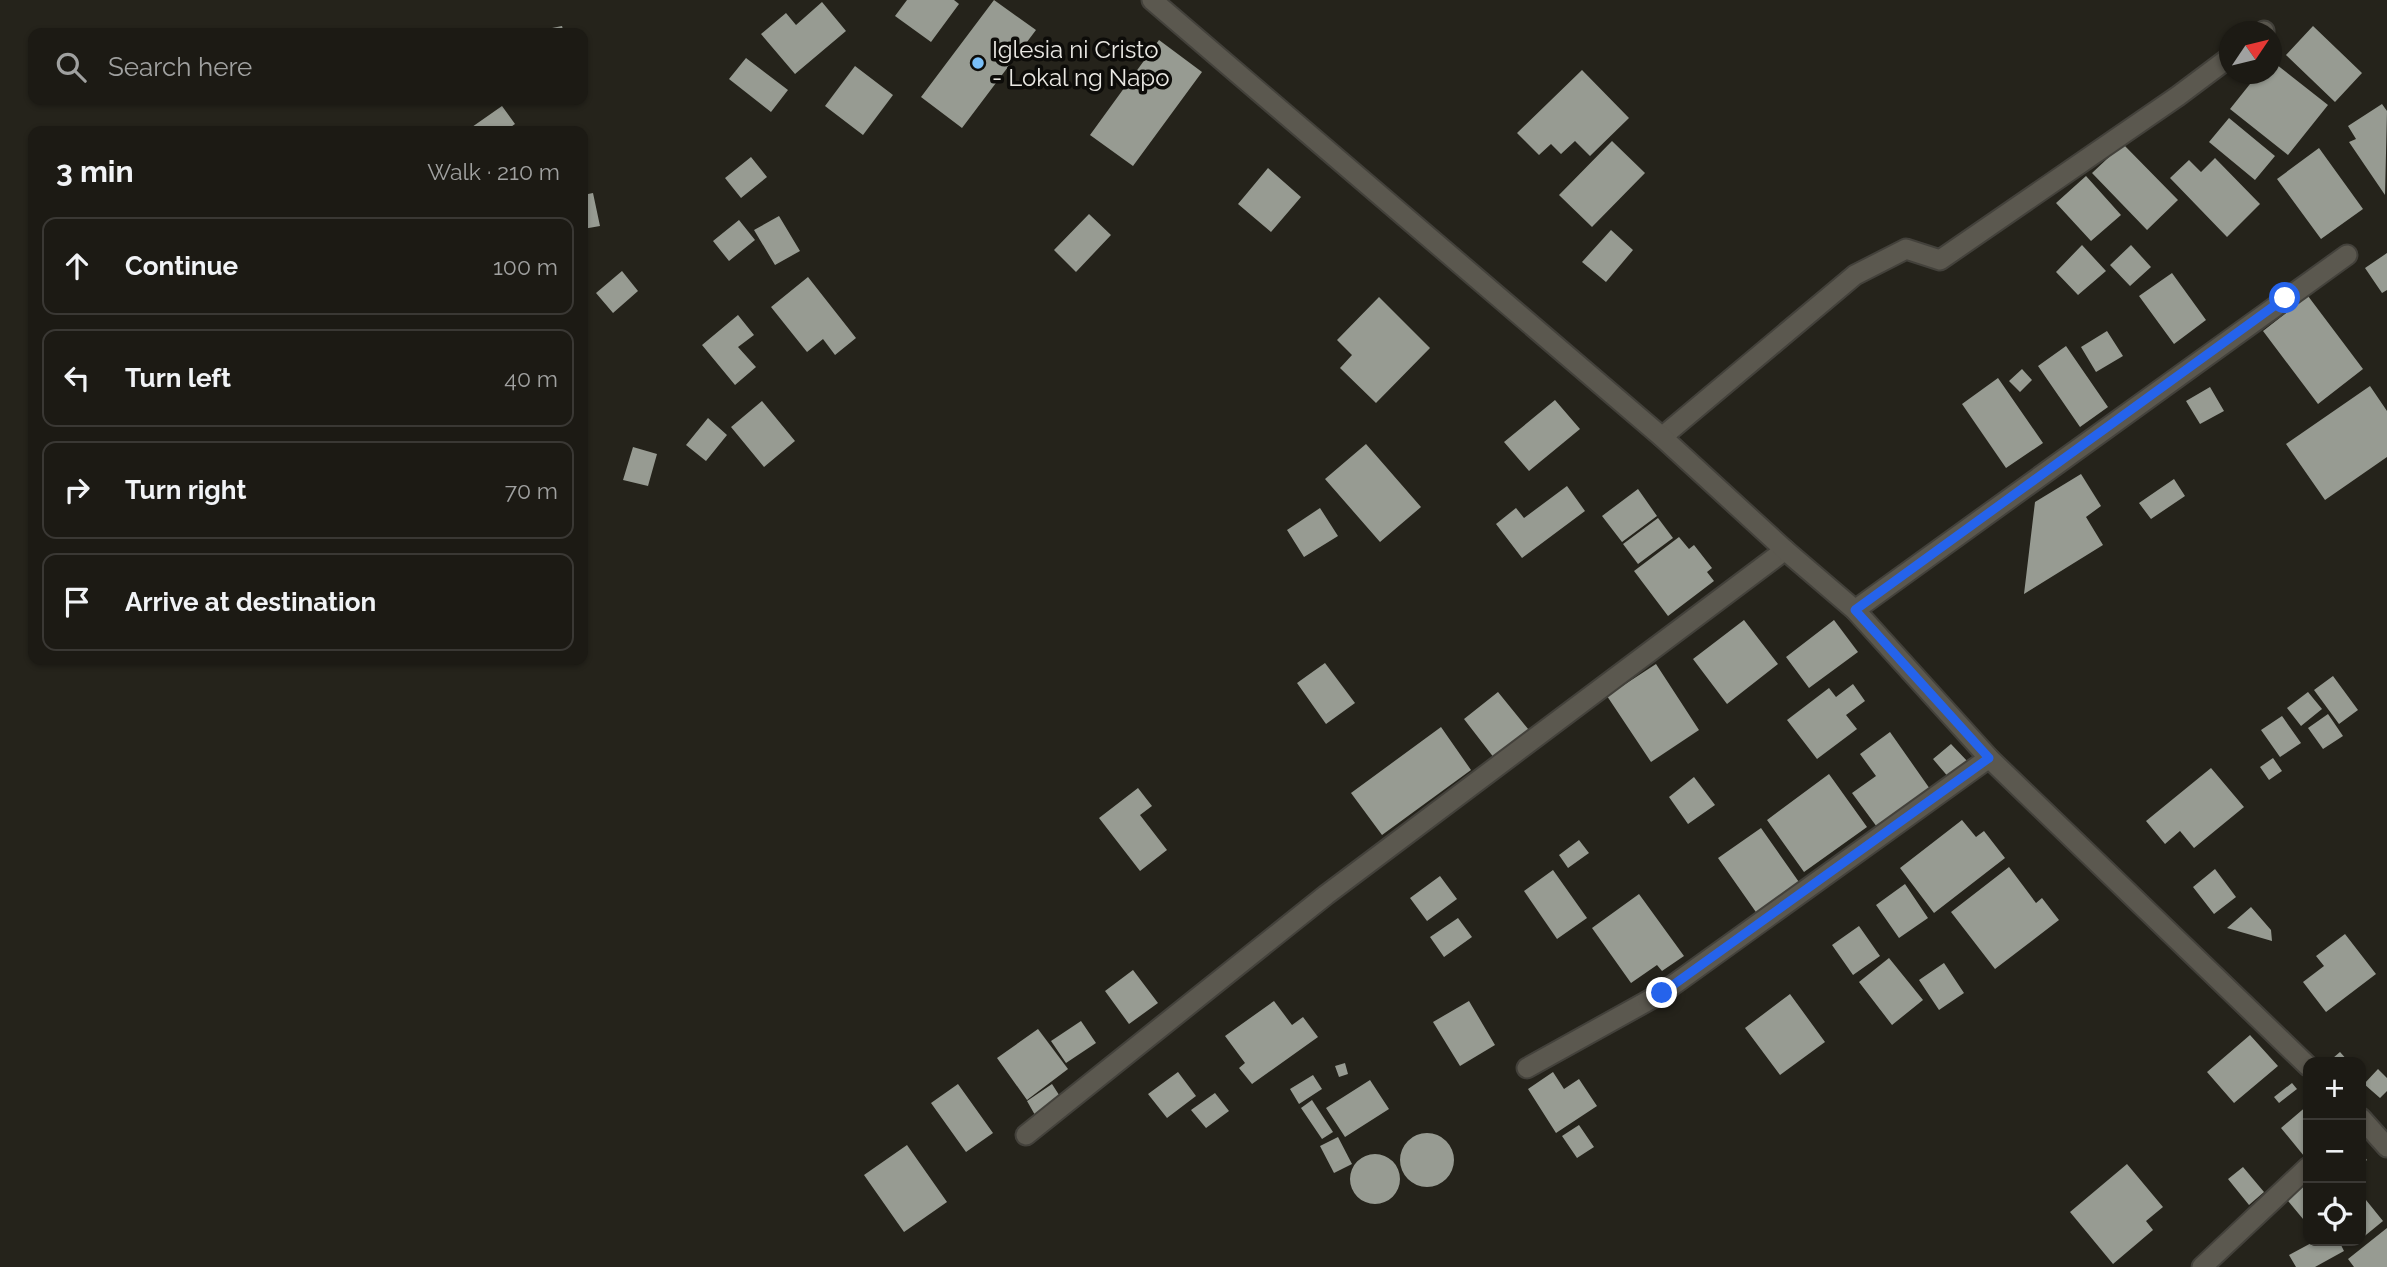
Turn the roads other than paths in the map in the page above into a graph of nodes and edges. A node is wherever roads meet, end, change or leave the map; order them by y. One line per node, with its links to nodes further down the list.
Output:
1 (1152, 0): 4 (street)
2 (2219, 65): 4 (street)
3 (2347, 255): 6 (street)
4 (1662, 438): 5 (street)
5 (1785, 550): 6 (street); 11 (street)
6 (1855, 610): 7 (street)
7 (1989, 758): 8 (street); 9 (street)
8 (2303, 1061)
9 (1527, 1068)
10 (2363, 1120): 12 (street)
11 (1026, 1135)
12 (2387, 1147)
13 (2303, 1172): 14 (street)
14 (2202, 1267)

